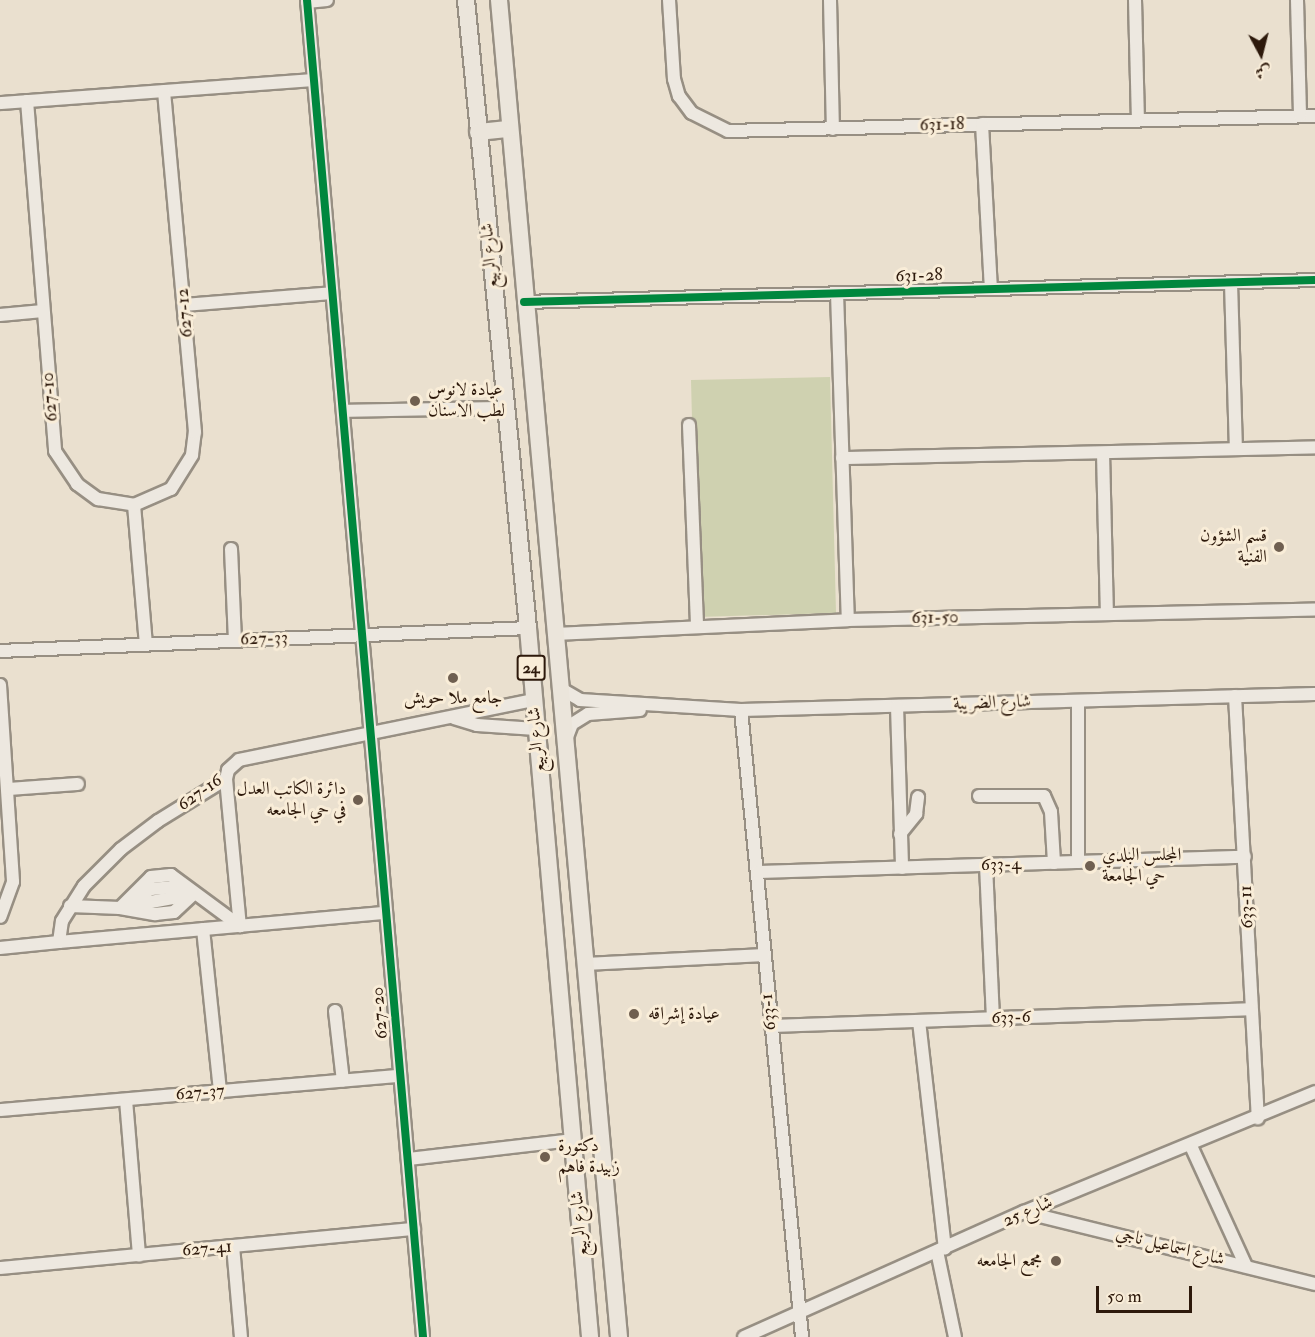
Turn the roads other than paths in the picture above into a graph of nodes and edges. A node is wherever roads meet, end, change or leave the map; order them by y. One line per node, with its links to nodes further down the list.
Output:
1 (327, 0): 8 (street)
2 (466, 0): 19 (main road, شارع الربيع / 24)
3 (499, 0): 17 (main road, شارع الربيع / 24)
4 (669, 0): 18 (street, 631-18)
5 (830, 0): 18 (street)
6 (1135, 0): 15 (street)
7 (1297, 0): 13 (street)
8 (307, 1): 9 (street, 627-20)
9 (314, 80): 10 (street); 23 (street, 627-20)
10 (164, 91): 11 (street); 26 (street, 627-12)
11 (27, 101): 12 (street); 27 (street, 627-10)
12 (0, 103)
13 (1300, 116): 14 (street, 631-18); 15 (street, 631-18)
14 (1315, 116)
15 (1138, 120): 16 (street, 631-18)
16 (982, 124): 18 (street, 631-18); 22 (street)
17 (509, 129): 19 (main road); 25 (main road, شارع الربيع / 24)
18 (833, 129)
19 (478, 132): 29 (main road, شارع الربيع / 24)
20 (1315, 280): 21 (street, 631-28)
21 (1231, 283): 22 (street, 631-28); 33 (street)
22 (991, 289): 24 (street, 631-28)
23 (332, 293): 26 (street); 30 (street, 627-20)
24 (837, 293): 25 (street, 631-28); 35 (street)
25 (524, 302): 43 (main road, شارع الربيع / 24)
26 (184, 305): 36 (street, 627-12)
27 (43, 311): 28 (street); 36 (street, 627-10)
28 (0, 315)
29 (505, 408): 30 (street); 42 (main road, شارع الربيع / 24)
30 (343, 411): 44 (street, 627-20)
31 (688, 425): 41 (street)
32 (1315, 447): 33 (street)
33 (1236, 448): 34 (street)
34 (1103, 453): 35 (street); 39 (street)
35 (842, 458): 40 (street)
36 (134, 506): 46 (street)
37 (231, 549): 45 (street)
38 (1315, 609): 39 (street, 631-50)
39 (1107, 613): 40 (street, 631-50)
40 (848, 620): 41 (street, 631-50)
41 (697, 627): 43 (street, 631-50)
42 (528, 628): 44 (street, 627-33); 52 (main road, شارع الربيع / 24)
43 (555, 634): 49 (main road, شارع الربيع / 24)
44 (362, 635): 45 (street, 627-33); 59 (street, 627-20)
45 (235, 641): 46 (street, 627-33)
46 (146, 644): 47 (street, 627-33)
47 (0, 651)
48 (0, 685): 63 (street)
49 (563, 690): 55 (street, شارع الضريبة); 60 (main road, شارع الربيع / 24)
50 (1315, 694): 51 (street, شارع الضريبة)
51 (1235, 696): 53 (street, شارع الضريبة); 67 (street, 633-11)
52 (533, 700): 57 (street, 627-16); 58 (main road, شارع الربيع / 24)
53 (1078, 701): 54 (street, شارع الضريبة); 68 (street)
54 (897, 705): 56 (street, شارع الضريبة); 66 (street)
55 (668, 708): 56 (street, شارع الضريبة); 60 (street, شارع الضريبة)
56 (741, 710): 72 (street, 633-1)
57 (454, 718): 58 (street, 627-16); 59 (street, 627-16)
58 (536, 729): 96 (main road, شارع الربيع / 24)
59 (371, 734): 61 (street, 627-16); 76 (street, 627-20)
60 (567, 737): 83 (main road, شارع الربيع / 24)
61 (226, 779): 74 (street, 627-16); 78 (street)
62 (78, 784): 63 (street)
63 (8, 789): 77 (street)
64 (979, 796): 69 (street)
65 (918, 797): 66 (street)
66 (900, 834): 71 (street)
67 (1245, 857): 68 (street, 633-4); 84 (street, 633-11)
68 (1078, 862): 69 (street, 633-4)
69 (1054, 863): 70 (street, 633-4)
70 (986, 865): 71 (street, 633-4); 86 (street)
71 (902, 868): 72 (street, 633-4)
72 (758, 872): 82 (street, 633-1)
73 (193, 894): 75 (street); 75 (street); 78 (street)
74 (70, 906): 75 (street); 80 (street, 627-16)
75 (120, 908)
76 (386, 913): 78 (street); 89 (street, 627-20)
77 (0, 917)
78 (240, 926): 79 (street)
79 (203, 929): 80 (street); 91 (street)
80 (59, 942): 81 (street)
81 (0, 948)
82 (764, 955): 83 (street); 88 (street, 633-1)
83 (586, 964): 101 (main road, شارع الربيع / 24)
84 (1251, 1009): 86 (street, 633-6); 95 (street, 633-11)
85 (335, 1011): 90 (street)
86 (993, 1018): 87 (street, 633-6)
87 (919, 1021): 88 (street, 633-6); 104 (street)
88 (771, 1026): 111 (street, 633-1)
89 (400, 1076): 90 (street, 627-37); 98 (street, 627-20)
90 (343, 1081): 91 (street, 627-37)
91 (220, 1092): 93 (street, 627-37)
92 (1315, 1092): 95 (street, شارع 25)
93 (126, 1100): 94 (street, 627-37); 105 (street)
94 (0, 1110)
95 (1258, 1118): 97 (street, شارع 25)
96 (572, 1140): 98 (street); 103 (main road, شارع الربيع / 24)
97 (1191, 1146): 99 (street, شارع 25); 106 (street)
98 (408, 1159): 100 (street, 627-20)
99 (1024, 1212): 104 (street, شارع 25); 106 (street, شارع اسماعيل ناجي)
100 (414, 1229): 102 (street, 627-41); 113 (street, 627-20)
101 (611, 1244): 103 (main road); 109 (main road, شارع الربيع / 24)
102 (233, 1246): 105 (street, 627-41); 112 (street)
103 (582, 1249): 110 (main road, شارع الربيع / 24)
104 (941, 1250): 111 (street, شارع 25); 118 (street)
105 (140, 1255): 107 (street, 627-41)
106 (1246, 1266): 108 (street, شارع اسماعيل ناجي)
107 (0, 1268)
108 (1315, 1284)
109 (616, 1299): 110 (main road); 115 (main road, شارع الربيع / 24)
110 (587, 1303): 114 (main road, شارع الربيع / 24)
111 (800, 1313): 116 (street, شارع 25); 117 (street, 633-1)
112 (241, 1337)
113 (423, 1337)
114 (590, 1337)
115 (619, 1337)
116 (744, 1337)
117 (802, 1337)
118 (955, 1337)

